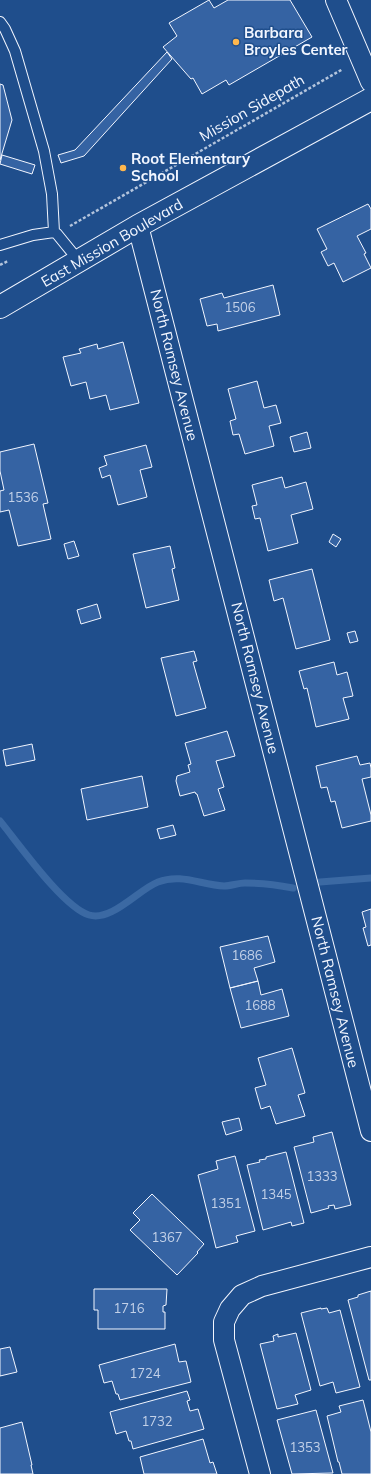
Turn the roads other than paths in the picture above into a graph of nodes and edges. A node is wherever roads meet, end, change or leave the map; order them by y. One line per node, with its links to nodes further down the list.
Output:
1 (336, 0): 3 (street)
2 (0, 22): 6 (lane)
3 (371, 82)
4 (371, 99): 5 (main road, East Mission Boulevard)
5 (138, 226): 8 (main road, East Mission Boulevard); 10 (street, North Ramsey Avenue)
6 (54, 232): 7 (lane); 8 (lane)
7 (0, 245)
8 (79, 261): 9 (main road, East Mission Boulevard)
9 (0, 307)
10 (371, 1131)
11 (371, 1257): 12 (street)
12 (260, 1474)

